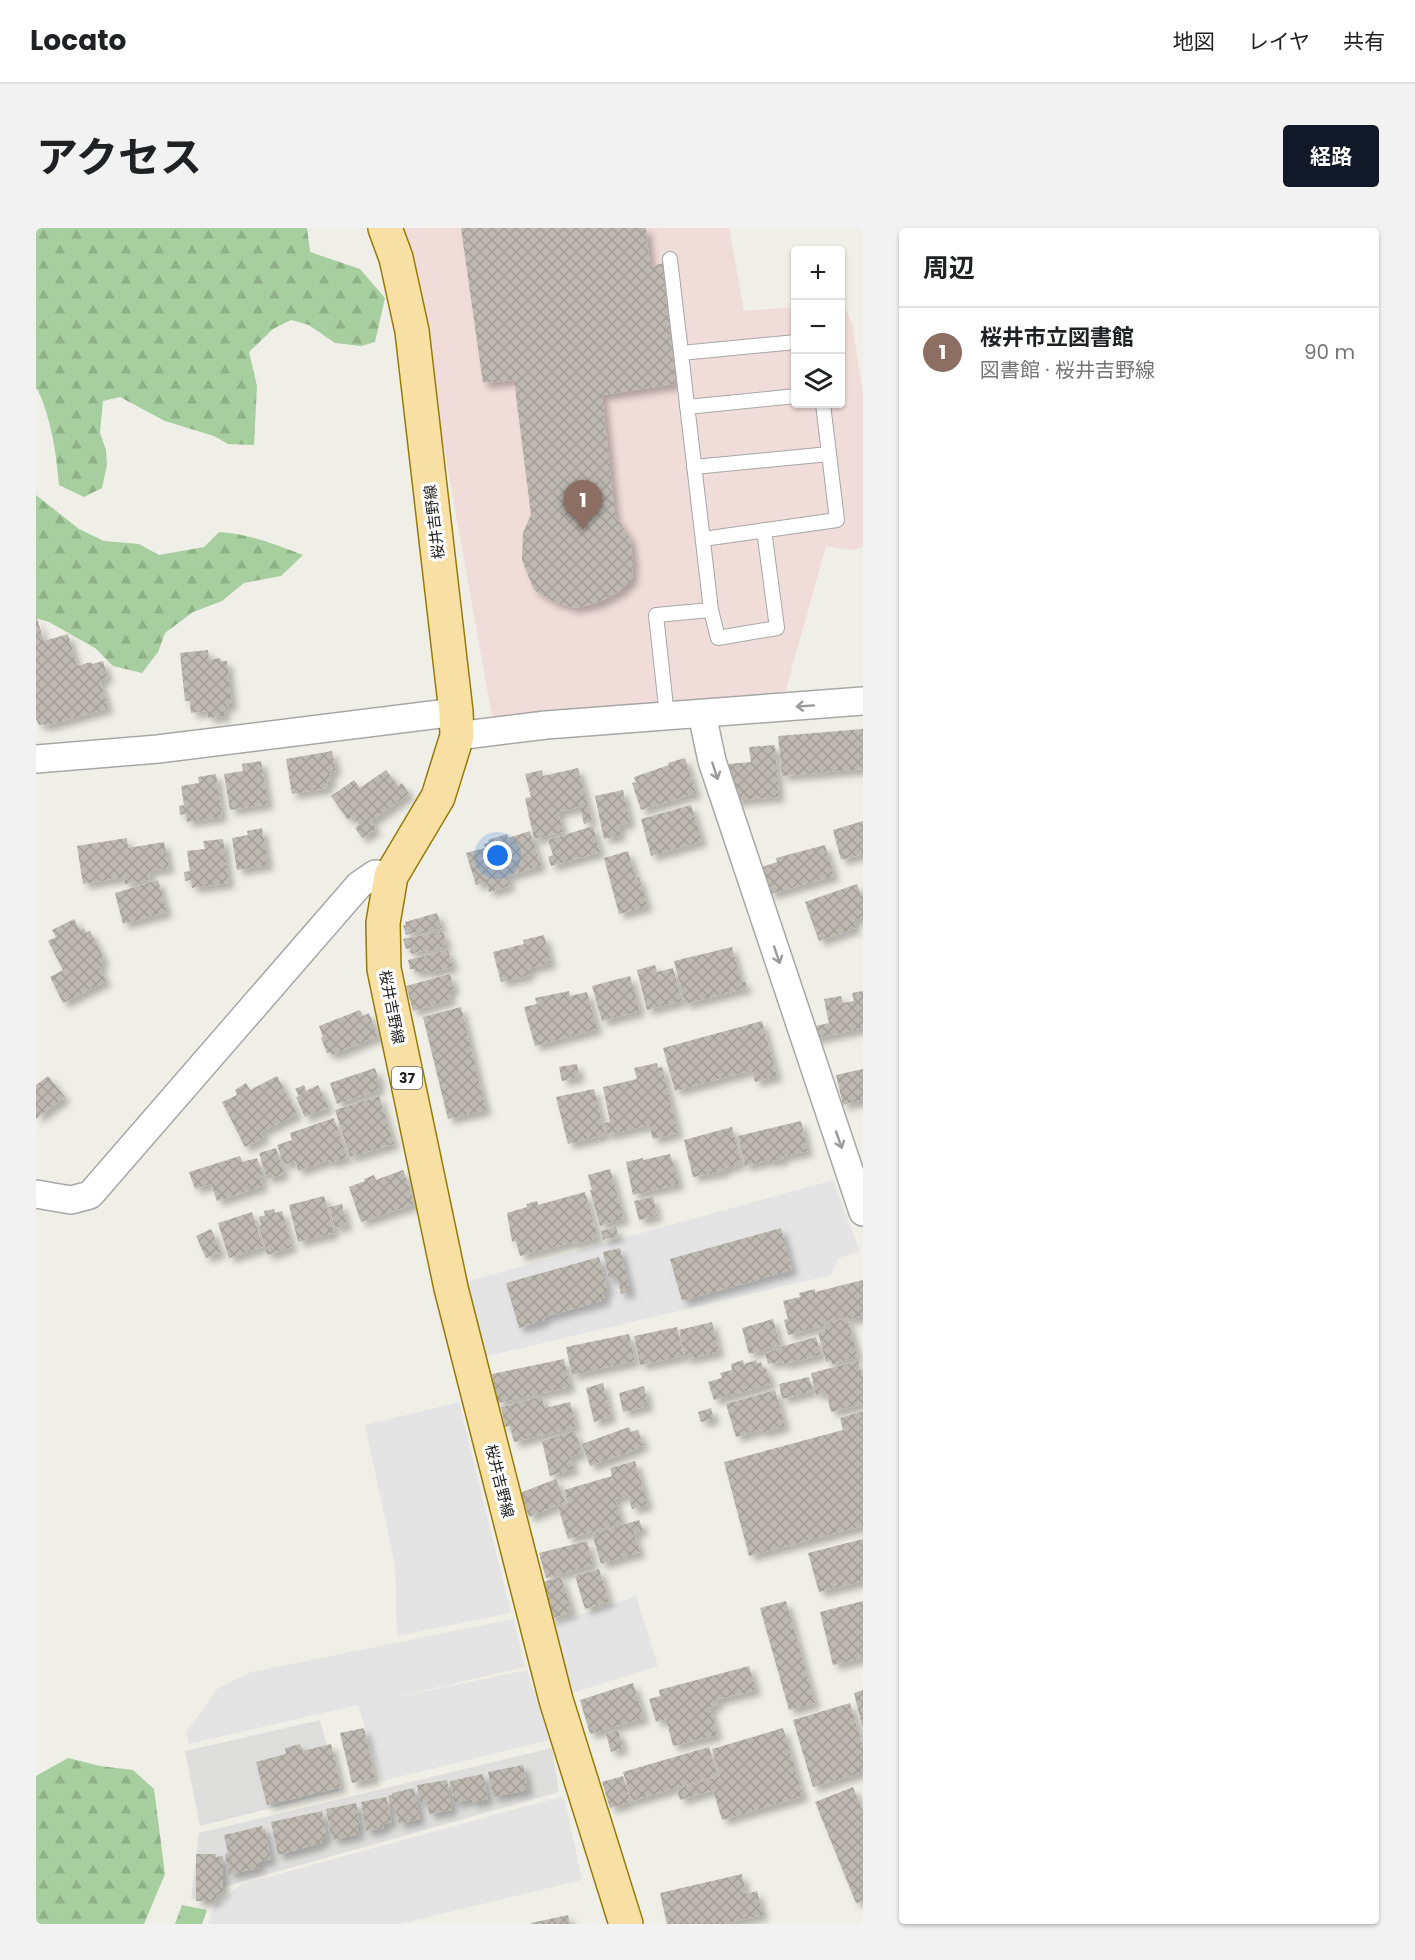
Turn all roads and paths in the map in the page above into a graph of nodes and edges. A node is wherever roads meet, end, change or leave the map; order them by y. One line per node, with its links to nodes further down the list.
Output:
1 (385, 228): 16 (main road, 桜井吉野線 / 37)
2 (670, 259): 4 (lane)
3 (791, 342): 4 (lane)
4 (681, 353): 6 (lane)
5 (791, 396): 6 (lane)
6 (687, 407): 9 (lane)
7 (823, 408): 8 (lane)
8 (829, 454): 9 (lane); 10 (lane)
9 (694, 467): 11 (lane)
10 (764, 530): 11 (lane); 12 (lane)
11 (703, 539): 12 (lane)
12 (711, 610): 15 (lane)
13 (863, 701): 14 (street, one-way to 14)
14 (702, 714): 15 (street); 20 (street, one-way to 20)
15 (667, 716): 16 (street)
16 (457, 724): 17 (street); 18 (main road, 桜井吉野線 / 37)
17 (36, 759)
18 (391, 876): 19 (street); 21 (main road, 桜井吉野線 / 37)
19 (36, 1194)
20 (863, 1212)
21 (626, 1924)

